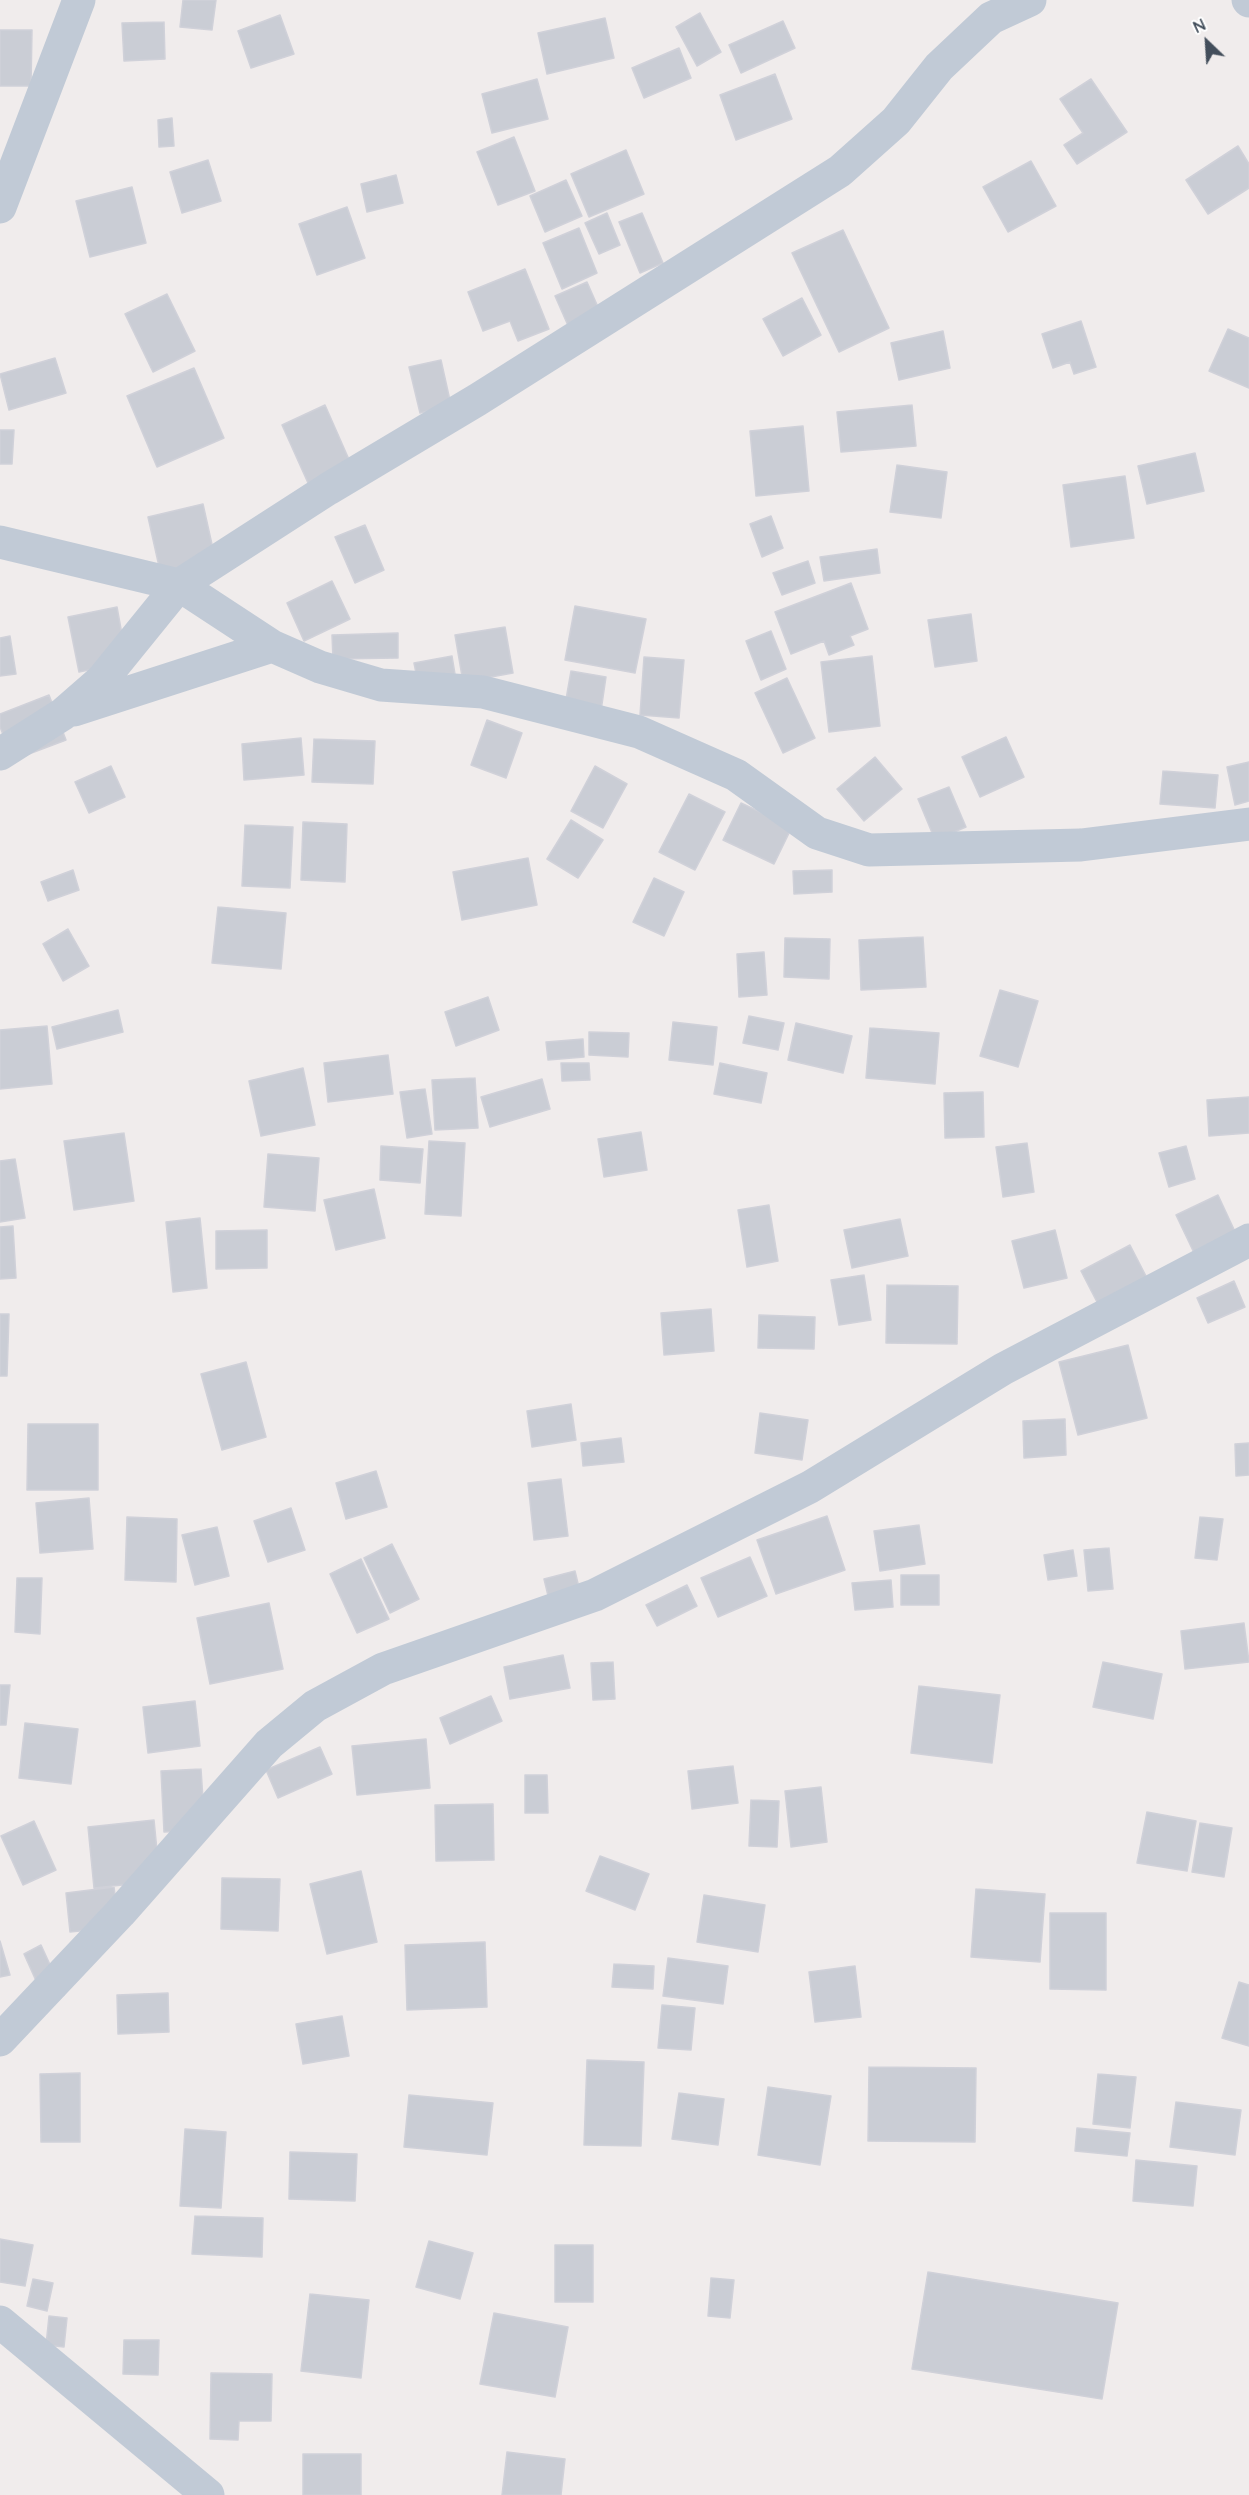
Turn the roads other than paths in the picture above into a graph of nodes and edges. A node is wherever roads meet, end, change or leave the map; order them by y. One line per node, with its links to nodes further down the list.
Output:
1 (79, 0): 3 (street)
2 (1030, 0): 5 (street)
3 (0, 207)
4 (0, 542): 5 (street)
5 (179, 585): 6 (street); 7 (street)
6 (272, 646): 7 (street); 9 (street)
7 (63, 714): 8 (street)
8 (0, 753)
9 (1249, 824)
10 (1249, 1240): 11 (street)
11 (0, 2040)
12 (0, 2322): 13 (street)
13 (208, 2495)

